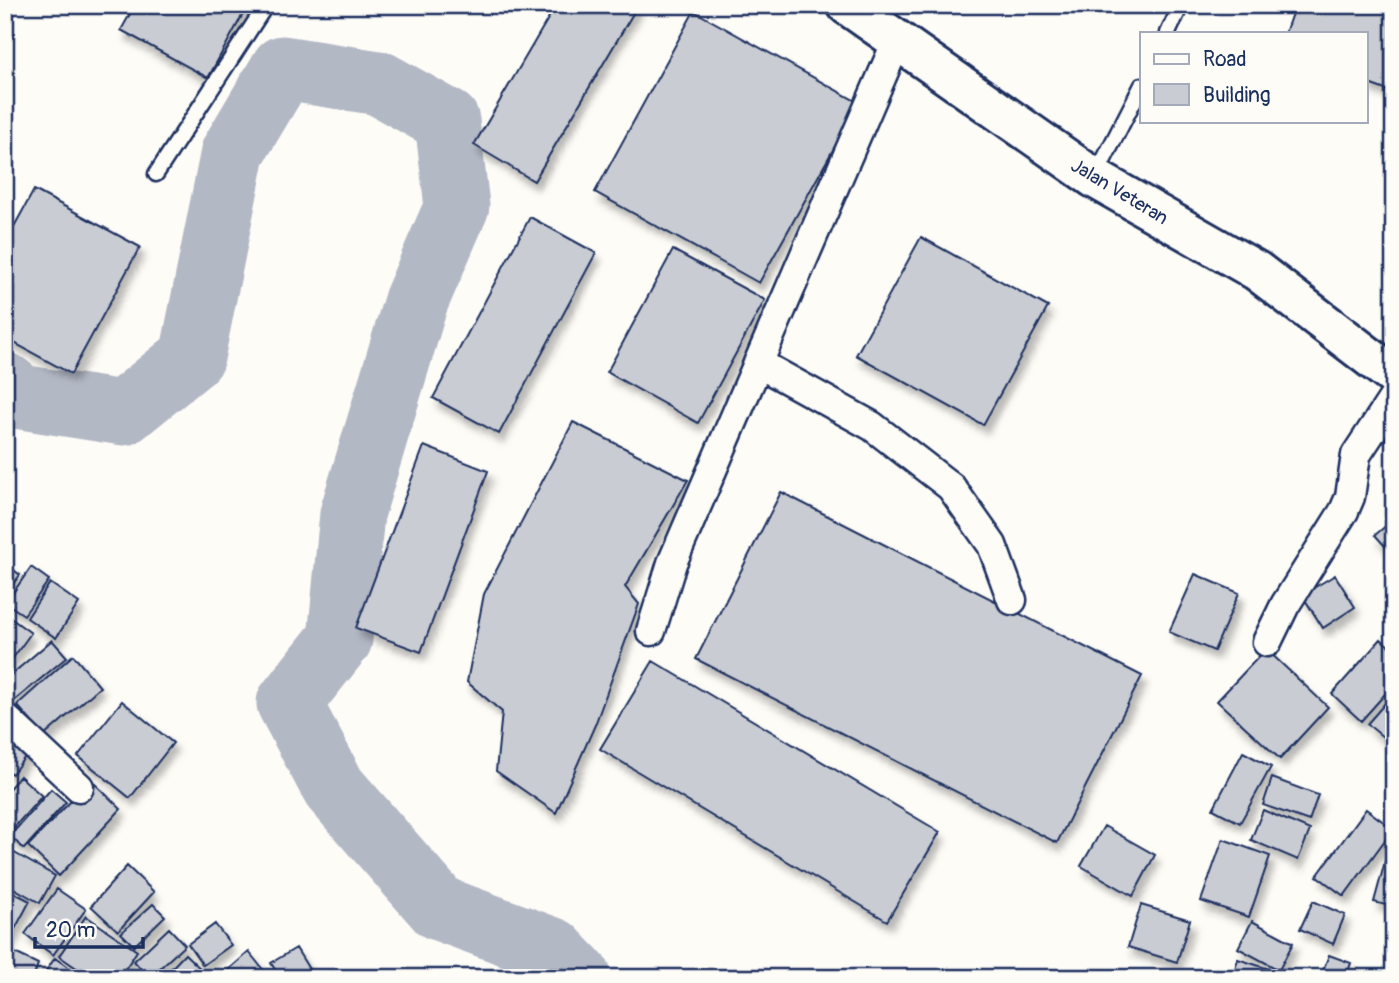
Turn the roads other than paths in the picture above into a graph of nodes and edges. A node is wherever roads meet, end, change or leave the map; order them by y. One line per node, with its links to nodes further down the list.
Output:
1 (266, 5): 7 (lane)
2 (847, 5): 5 (main road, Jalan Veteran)
3 (1181, 5): 4 (lane)
4 (1168, 32)
5 (897, 41): 8 (main road, Jalan Veteran); 9 (street)
6 (1140, 89): 8 (lane)
7 (156, 174)
8 (1094, 178): 10 (main road, Jalan Veteran)
9 (758, 363): 12 (street); 13 (street)
10 (1394, 376)
11 (1394, 397): 14 (street)
12 (1012, 600)
13 (651, 631)
14 (1268, 642)
15 (5, 718): 16 (street)
16 (79, 787)

